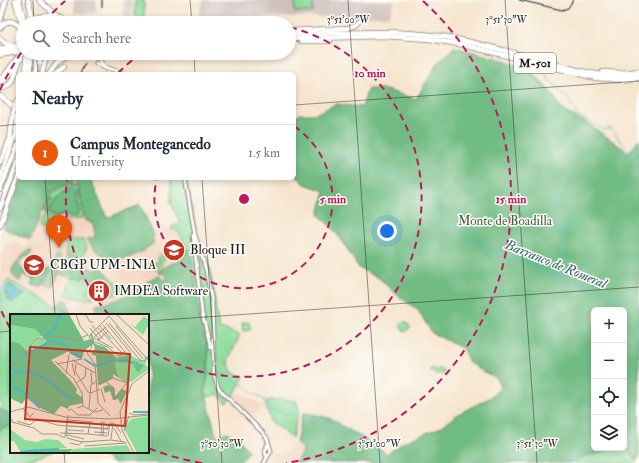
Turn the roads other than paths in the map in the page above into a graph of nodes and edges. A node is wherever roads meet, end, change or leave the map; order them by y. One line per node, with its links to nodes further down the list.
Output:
1 (5, 0): 6 (highway); 15 (highway)
2 (15, 0): 7 (highway)
3 (19, 0): 8 (highway)
4 (27, 0): 9 (highway); 10 (highway)
5 (39, 0): 13 (highway)
6 (0, 10)
7 (19, 16)
8 (23, 16)
9 (30, 16)
10 (33, 16)
11 (44, 16): 12 (highway)
12 (54, 16)
13 (57, 16)
14 (363, 18): 18 (highway)
15 (0, 21)
16 (16, 24): 17 (highway)
17 (0, 28)
18 (310, 30): 19 (highway); 20 (highway)
19 (296, 31)
20 (350, 33): 21 (highway, M-501); 35 (highway, M-501)
21 (296, 35)
22 (0, 38): 24 (highway)
23 (296, 40): 55 (highway, M-501)
24 (16, 45)
25 (16, 45): 26 (highway)
26 (0, 49)
27 (16, 49): 29 (highway)
28 (16, 53): 29 (highway)
29 (0, 54)
30 (16, 58): 54 (highway)
31 (19, 60): 56 (highway)
32 (21, 60): 43 (highway)
33 (46, 60): 48 (highway)
34 (61, 60): 49 (highway)
35 (539, 60): 41 (highway); 53 (highway, M-501)
36 (38, 61): 46 (highway); 47 (highway)
37 (100, 61): 52 (street)
38 (28, 62): 44 (highway); 45 (highway)
39 (96, 63): 51 (street)
40 (64, 68): 50 (highway)
41 (639, 71)
42 (16, 72): 57 (highway)
43 (16, 72)
44 (26, 72)
45 (30, 72)
46 (36, 72)
47 (41, 72)
48 (42, 72)
49 (50, 72)
50 (58, 72)
51 (114, 72)
52 (120, 72)
53 (639, 75)
54 (0, 79)
55 (639, 80)
56 (0, 83)
57 (0, 89)
58 (0, 96): 60 (highway)
59 (16, 105): 63 (highway, bridge)
60 (16, 114)
61 (16, 135): 65 (highway)
62 (16, 150): 69 (highway)
63 (0, 163)
64 (16, 167): 71 (highway)
65 (0, 178)
66 (17, 180): 70 (highway)
67 (184, 180): 74 (street)
68 (184, 180): 74 (street)
69 (0, 190)
70 (10, 198): 72 (highway); 73 (highway)
71 (0, 208)
72 (0, 216)
73 (0, 226)
74 (268, 448): 75 (street)
75 (263, 463)

